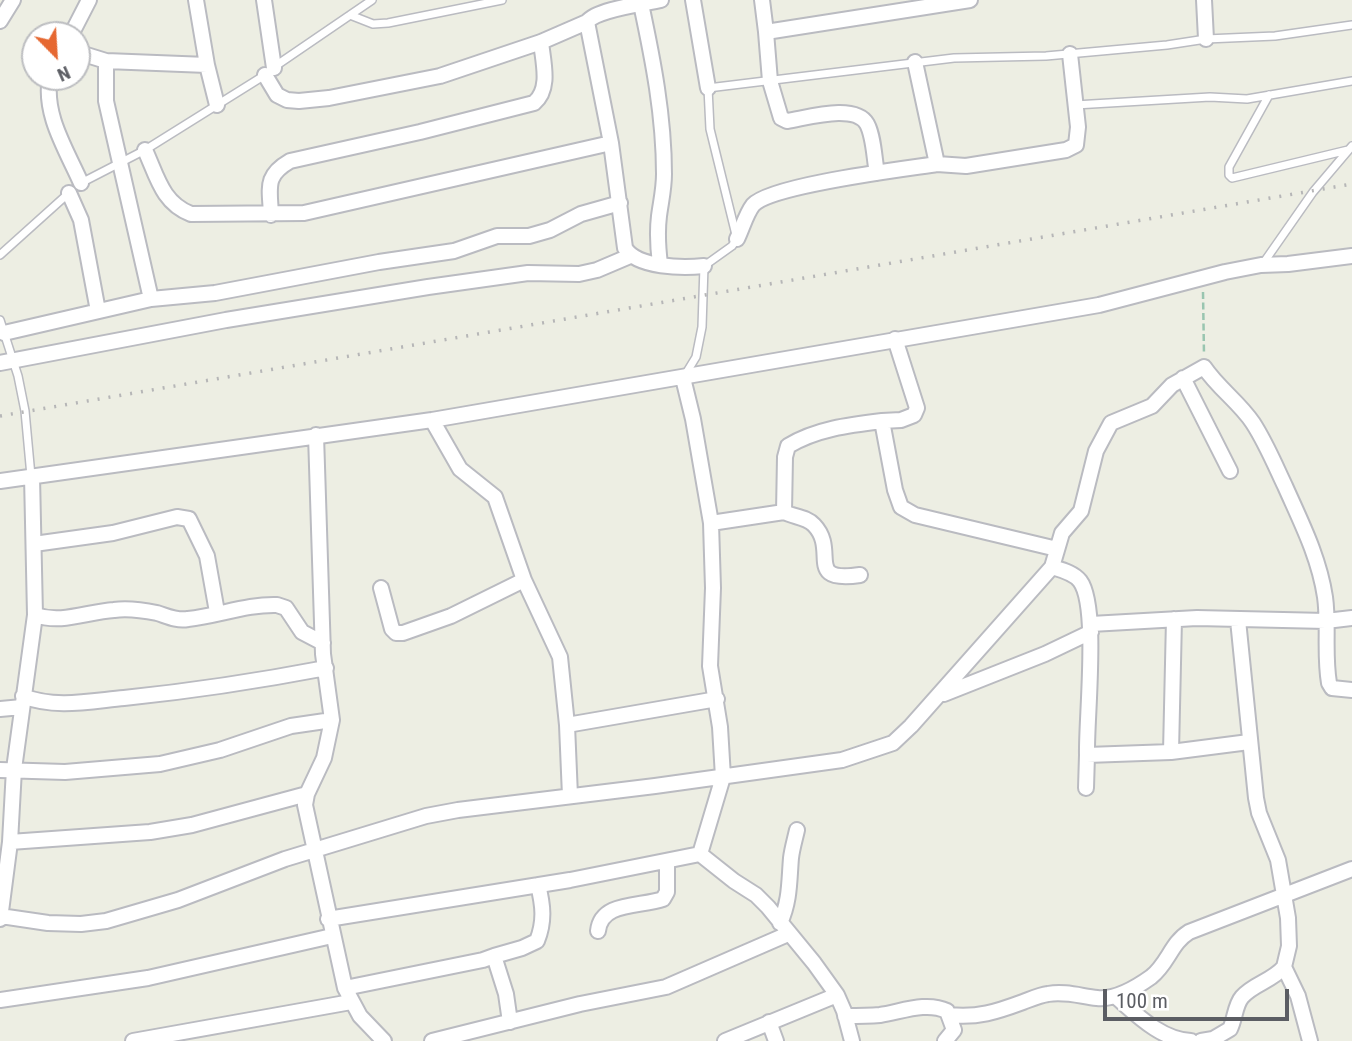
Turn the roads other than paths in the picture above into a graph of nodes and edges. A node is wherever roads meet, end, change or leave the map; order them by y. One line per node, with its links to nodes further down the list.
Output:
1 (13, 0): 15 (street)
2 (89, 0): 16 (street)
3 (196, 0): 26 (street)
4 (264, 0): 27 (street)
5 (372, 0): 14 (lane)
6 (502, 0): 14 (lane)
7 (661, 0): 12 (street)
8 (693, 0): 30 (street)
9 (762, 0): 19 (street)
10 (970, 0): 19 (street)
11 (1204, 0): 20 (street)
12 (641, 4): 13 (street); 49 (street)
13 (610, 5): 17 (street)
14 (350, 15): 27 (lane)
15 (0, 20)
16 (78, 21)
17 (587, 22): 21 (street); 35 (street)
18 (1352, 25): 20 (lane)
19 (766, 32): 28 (street)
20 (1206, 39): 22 (lane)
21 (541, 42): 27 (street); 44 (street)
22 (1070, 54): 25 (lane); 34 (street)
23 (91, 56): 24 (street)
24 (106, 61): 26 (street); 38 (street)
25 (915, 62): 28 (lane); 39 (street)
26 (207, 65): 33 (street)
27 (269, 71): 33 (lane)
28 (770, 81): 30 (lane); 40 (street)
29 (1352, 81): 32 (lane)
30 (708, 88): 45 (lane)
31 (49, 91): 41 (street)
32 (1269, 95): 34 (lane); 36 (lane)
33 (217, 105): 37 (lane)
34 (1075, 105): 39 (street)
35 (611, 143): 43 (street); 44 (street)
36 (1350, 148): 50 (lane)
37 (145, 150): 38 (lane); 44 (street)
38 (119, 163): 41 (lane); 52 (street)
39 (937, 164): 40 (street)
40 (877, 173): 45 (street)
41 (81, 183): 42 (lane)
42 (69, 193): 46 (lane); 53 (street)
43 (620, 203): 47 (street); 52 (street)
44 (271, 215)
45 (737, 239): 51 (lane)
46 (0, 254)
47 (630, 256): 49 (street); 56 (street)
48 (1352, 256): 50 (street)
49 (660, 264): 51 (street)
50 (1261, 265): 55 (street)
51 (704, 266): 57 (lane)
52 (150, 299): 53 (street)
53 (98, 311): 54 (street)
54 (2, 326): 56 (lane)
55 (895, 339): 57 (street); 60 (street)
56 (7, 362): 63 (lane)
57 (683, 378): 59 (street); 66 (street)
58 (1183, 378): 62 (street); 68 (street); 78 (street)
59 (432, 420): 61 (street); 71 (street)
60 (882, 421): 65 (street); 68 (street)
61 (316, 435): 63 (street); 80 (street)
62 (1230, 471)
63 (32, 476): 64 (street); 67 (street)
64 (0, 481)
65 (784, 512): 66 (street); 70 (street)
66 (711, 523): 84 (street)
67 (34, 544): 73 (street); 74 (street)
68 (1057, 549): 69 (street)
69 (1052, 567): 79 (street); 83 (street)
70 (860, 575)
71 (524, 580): 72 (street); 88 (street)
72 (381, 589)
73 (217, 612): 74 (street); 80 (street)
74 (35, 615): 85 (street)
75 (1352, 618): 78 (street)
76 (1174, 619): 77 (street); 79 (street); 90 (street)
77 (1238, 620): 78 (street); 89 (street)
78 (1326, 621): 82 (street)
79 (1091, 628): 83 (street); 91 (street)
80 (323, 643): 81 (street)
81 (326, 668): 85 (street); 87 (street)
82 (1352, 690)
83 (937, 698): 93 (street)
84 (717, 699): 88 (street); 93 (street)
85 (22, 701): 86 (street); 92 (street)
86 (0, 709)
87 (331, 720): 92 (street); 95 (street)
88 (567, 725): 96 (street)
89 (1250, 742): 90 (street); 104 (street)
90 (1171, 752): 91 (street)
91 (1087, 755): 94 (street)
92 (7, 770): 98 (street)
93 (723, 777): 96 (street); 100 (street)
94 (1086, 788)
95 (307, 794): 98 (street); 99 (street)
96 (570, 796): 99 (street)
97 (797, 830): 107 (street)
98 (6, 847): 105 (street)
99 (313, 851): 105 (street); 106 (street)
100 (700, 854): 101 (street); 107 (street)
101 (667, 862): 103 (street); 108 (street)
102 (1352, 869): 104 (street)
103 (538, 885): 106 (street); 110 (street)
104 (1284, 895): 111 (street); 114 (street)
105 (0, 917)
106 (328, 919): 109 (street)
107 (784, 929): 113 (street); 119 (street)
108 (598, 931)
109 (332, 936): 112 (street); 115 (street)
110 (494, 956): 112 (street); 119 (street)
111 (1284, 967): 129 (street); 130 (street)
112 (345, 988): 116 (street)
113 (837, 995): 118 (street); 120 (street)
114 (1115, 996): 117 (street); 128 (street)
115 (0, 1000)
116 (351, 1002): 121 (street); 122 (street)
117 (949, 1015): 118 (street); 127 (street)
118 (845, 1016): 126 (street)
119 (510, 1021): 123 (street)
120 (769, 1022): 124 (street); 125 (street)
121 (133, 1041)
122 (384, 1041)
123 (432, 1041)
124 (725, 1041)
125 (776, 1041)
126 (852, 1041)
127 (945, 1041)
128 (1191, 1041)
129 (1201, 1041)
130 (1310, 1041)

